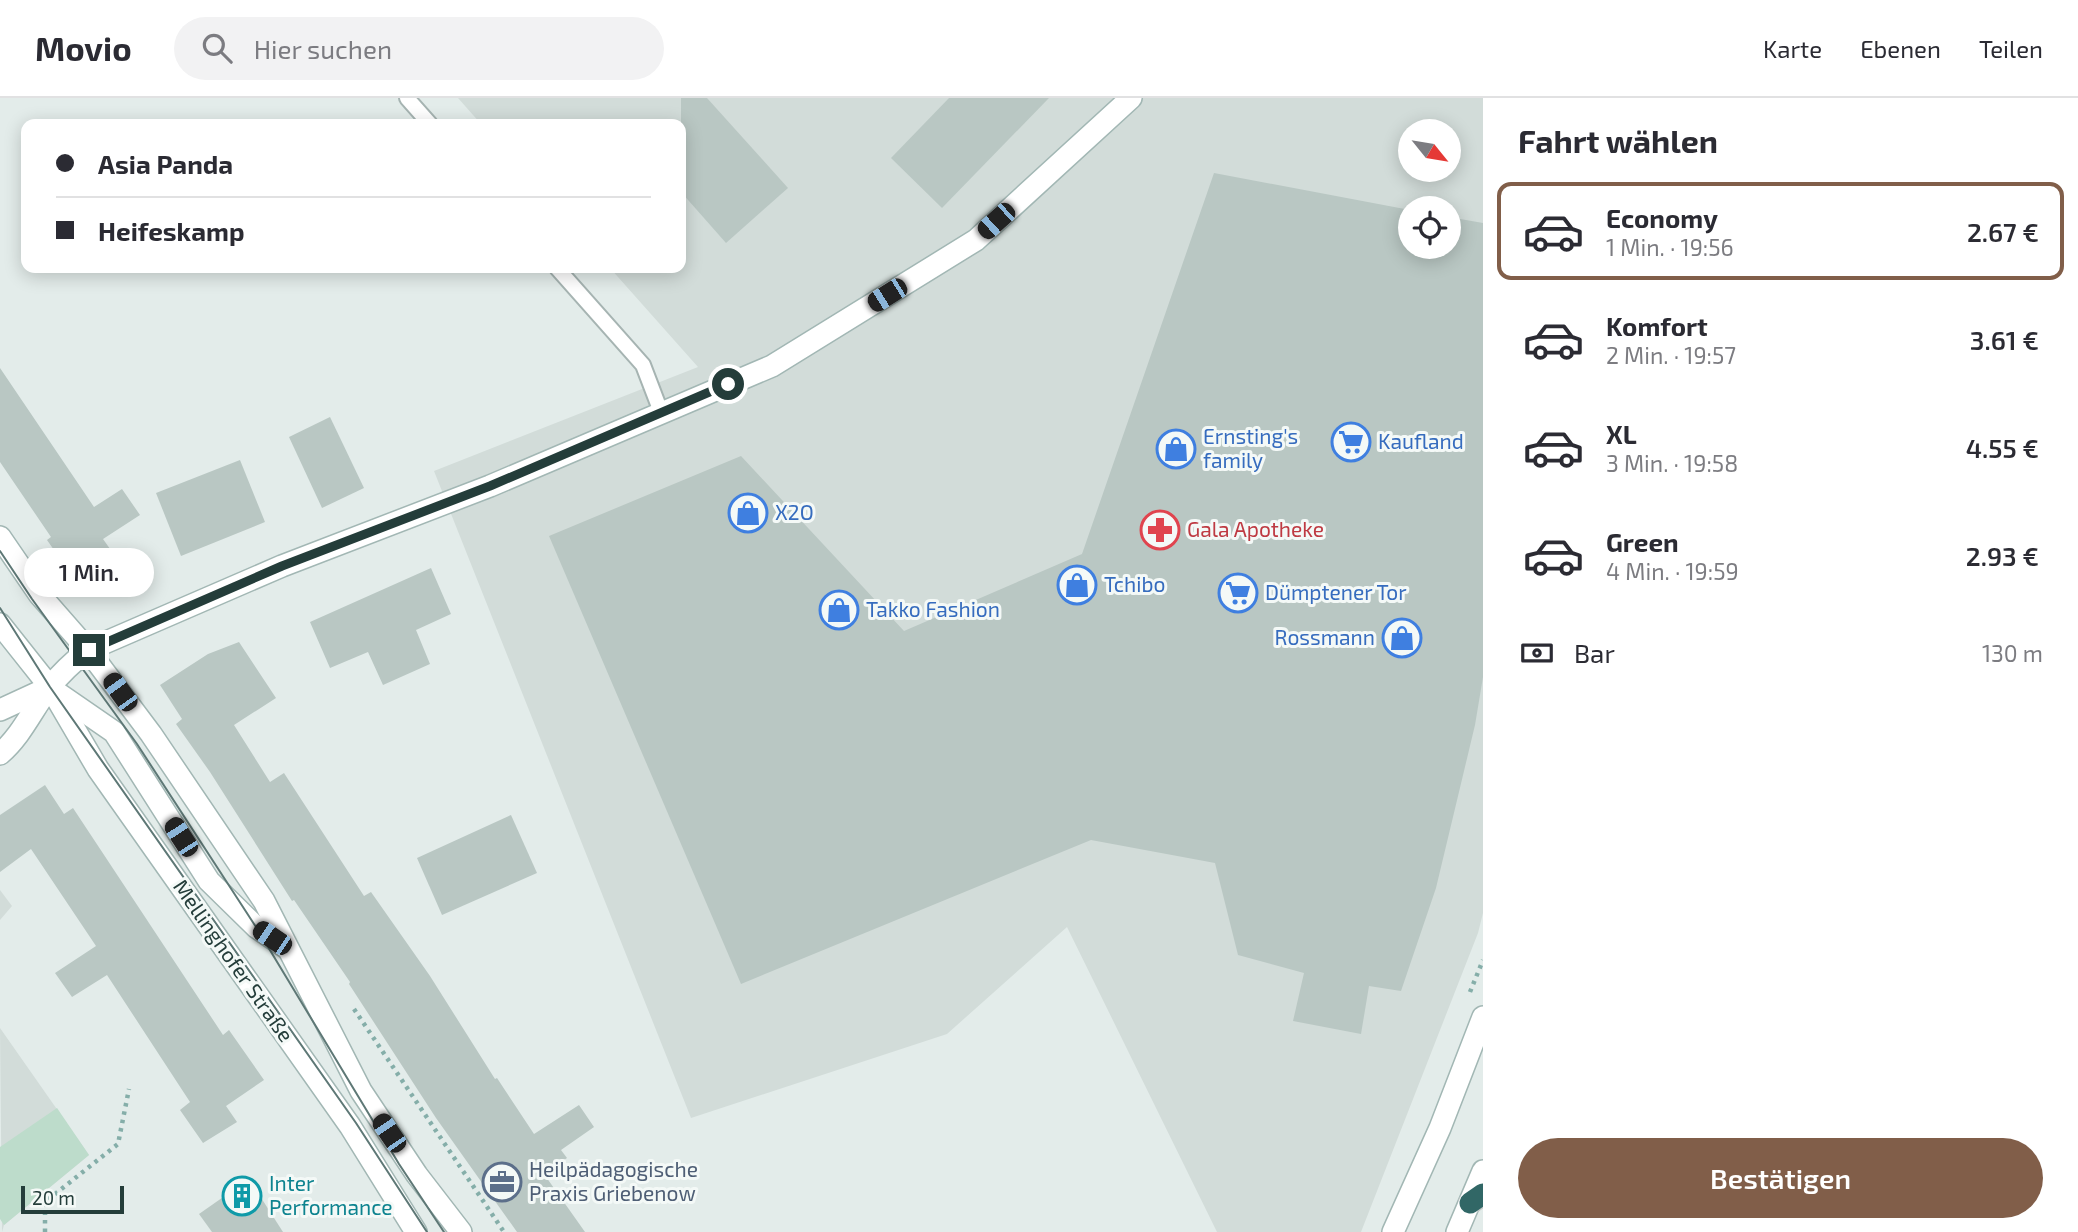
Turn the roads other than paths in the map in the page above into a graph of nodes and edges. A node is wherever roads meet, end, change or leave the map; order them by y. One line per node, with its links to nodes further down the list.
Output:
1 (407, 98): 3 (lane)
2 (1131, 98): 5 (street)
3 (426, 119)
4 (561, 273): 5 (lane)
5 (661, 412): 8 (street)
6 (0, 537): 8 (street, Mellinghofer Straße)
7 (0, 624): 9 (street, Mellinghofer Straße)
8 (89, 650): 9 (street); 12 (street, Mellinghofer Straße)
9 (50, 687): 10 (street); 11 (street); 12 (street); 16 (street, Mellinghofer Straße)
10 (0, 709)
11 (0, 754)
12 (288, 949): 17 (street, Mellinghofer Straße)
13 (1483, 1017): 18 (street)
14 (1483, 1171): 15 (street)
15 (1477, 1199): 19 (street)
16 (416, 1232)
17 (461, 1232)
18 (1393, 1232)
19 (1457, 1232)

